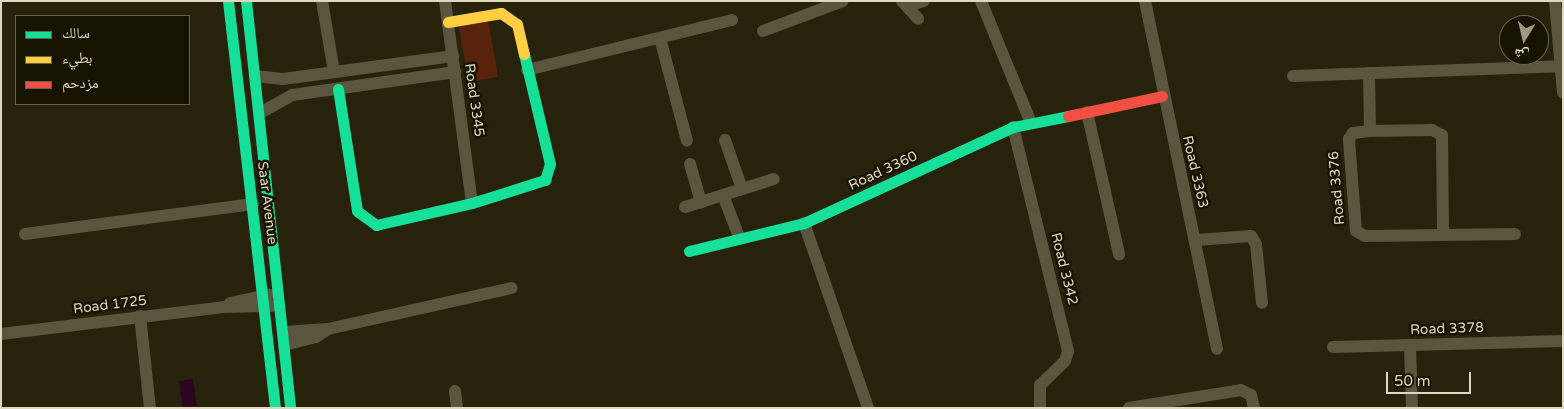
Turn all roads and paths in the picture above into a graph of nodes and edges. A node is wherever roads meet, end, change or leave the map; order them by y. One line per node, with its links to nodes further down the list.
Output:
1 (228, 1): 39 (street, Saar Avenue)
2 (246, 1): 21 (street, Saar Avenue)
3 (322, 1): 18 (street)
4 (445, 1): 12 (street, Road 3345)
5 (843, 1): 13 (street)
6 (902, 1): 10 (street)
7 (981, 1): 28 (street)
8 (1145, 1): 25 (street, Road 3363)
9 (1558, 6): 16 (street)
10 (918, 19)
11 (732, 20): 14 (street)
12 (448, 22): 15 (street, Road 3345); 17 (street)
13 (763, 31)
14 (660, 38): 17 (street); 32 (street)
15 (453, 56): 18 (street); 19 (street, Road 3345)
16 (1561, 66): 20 (street); 24 (street)
17 (527, 70): 37 (street)
18 (334, 72): 21 (street); 23 (street)
19 (455, 72): 23 (street); 37 (street, Road 3345)
20 (1369, 73): 22 (street); 30 (street)
21 (254, 76): 27 (street, Saar Avenue)
22 (1293, 76)
23 (337, 89): 27 (street); 37 (street)
24 (1563, 93)
25 (1162, 96): 26 (street, Road 3360); 46 (street, Road 3363)
26 (1087, 112): 28 (street, Road 3360); 48 (street)
27 (260, 113): 50 (street, Saar Avenue)
28 (1031, 123): 29 (street, Road 3360)
29 (1013, 127): 41 (street, Road 3360); 66 (street, Road 3342)
30 (1370, 131): 45 (street, Road 3376); 45 (street, Road 3376)
31 (725, 140): 35 (street)
32 (687, 141)
33 (690, 164): 38 (street)
34 (774, 179): 35 (street)
35 (742, 189): 36 (street)
36 (723, 195): 38 (street); 44 (street)
37 (472, 202)
38 (701, 202): 40 (street)
39 (252, 204): 42 (street); 51 (street, Saar Avenue)
40 (685, 207)
41 (804, 223): 44 (street, Road 3360); 65 (street)
42 (25, 234)
43 (1515, 234): 45 (street, Road 3376)
44 (739, 236): 47 (street, Road 3360)
45 (1443, 236)
46 (1196, 240): 52 (street); 59 (street, Road 3363)
47 (689, 251)
48 (1120, 254)
49 (511, 288): 55 (street)
50 (279, 299): 51 (street, Road 1725); 55 (street, Saar Avenue)
51 (265, 301): 53 (street, Road 1725); 62 (street, Saar Avenue)
52 (1262, 303)
53 (140, 316): 54 (street, Road 1725); 61 (street)
54 (1, 334)
55 (284, 338): 63 (street, Saar Avenue)
56 (1563, 340): 57 (street, Road 3378)
57 (1410, 345): 58 (street, Road 3378); 69 (street)
58 (1333, 347)
59 (1217, 349)
60 (455, 391): 64 (street)
61 (150, 408)
62 (275, 408)
63 (290, 408)
64 (457, 408)
65 (868, 408)
66 (1040, 408)
67 (1129, 408): 68 (street)
68 (1254, 408)
69 (1412, 408)

